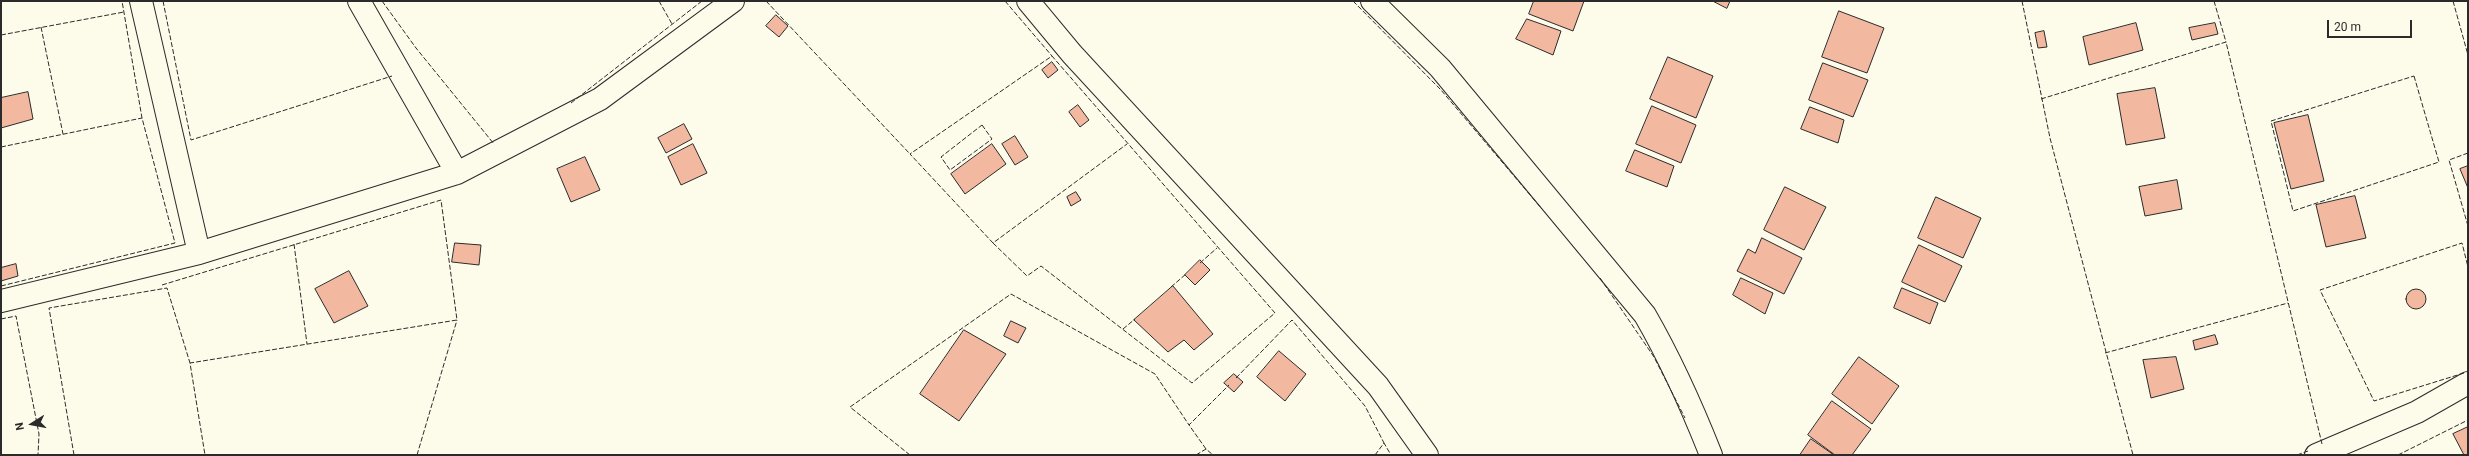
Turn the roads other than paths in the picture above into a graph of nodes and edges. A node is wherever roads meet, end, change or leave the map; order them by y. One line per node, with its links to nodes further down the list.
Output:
1 (142, 1): 7 (street)
2 (359, 1): 6 (street)
3 (733, 1): 6 (street)
4 (1028, 1): 10 (street)
5 (1372, 1): 11 (street)
6 (457, 173): 7 (street)
7 (199, 253): 8 (street)
8 (1, 301)
9 (2468, 383): 12 (street)
10 (1427, 455)
11 (1711, 455)
12 (2316, 455)

